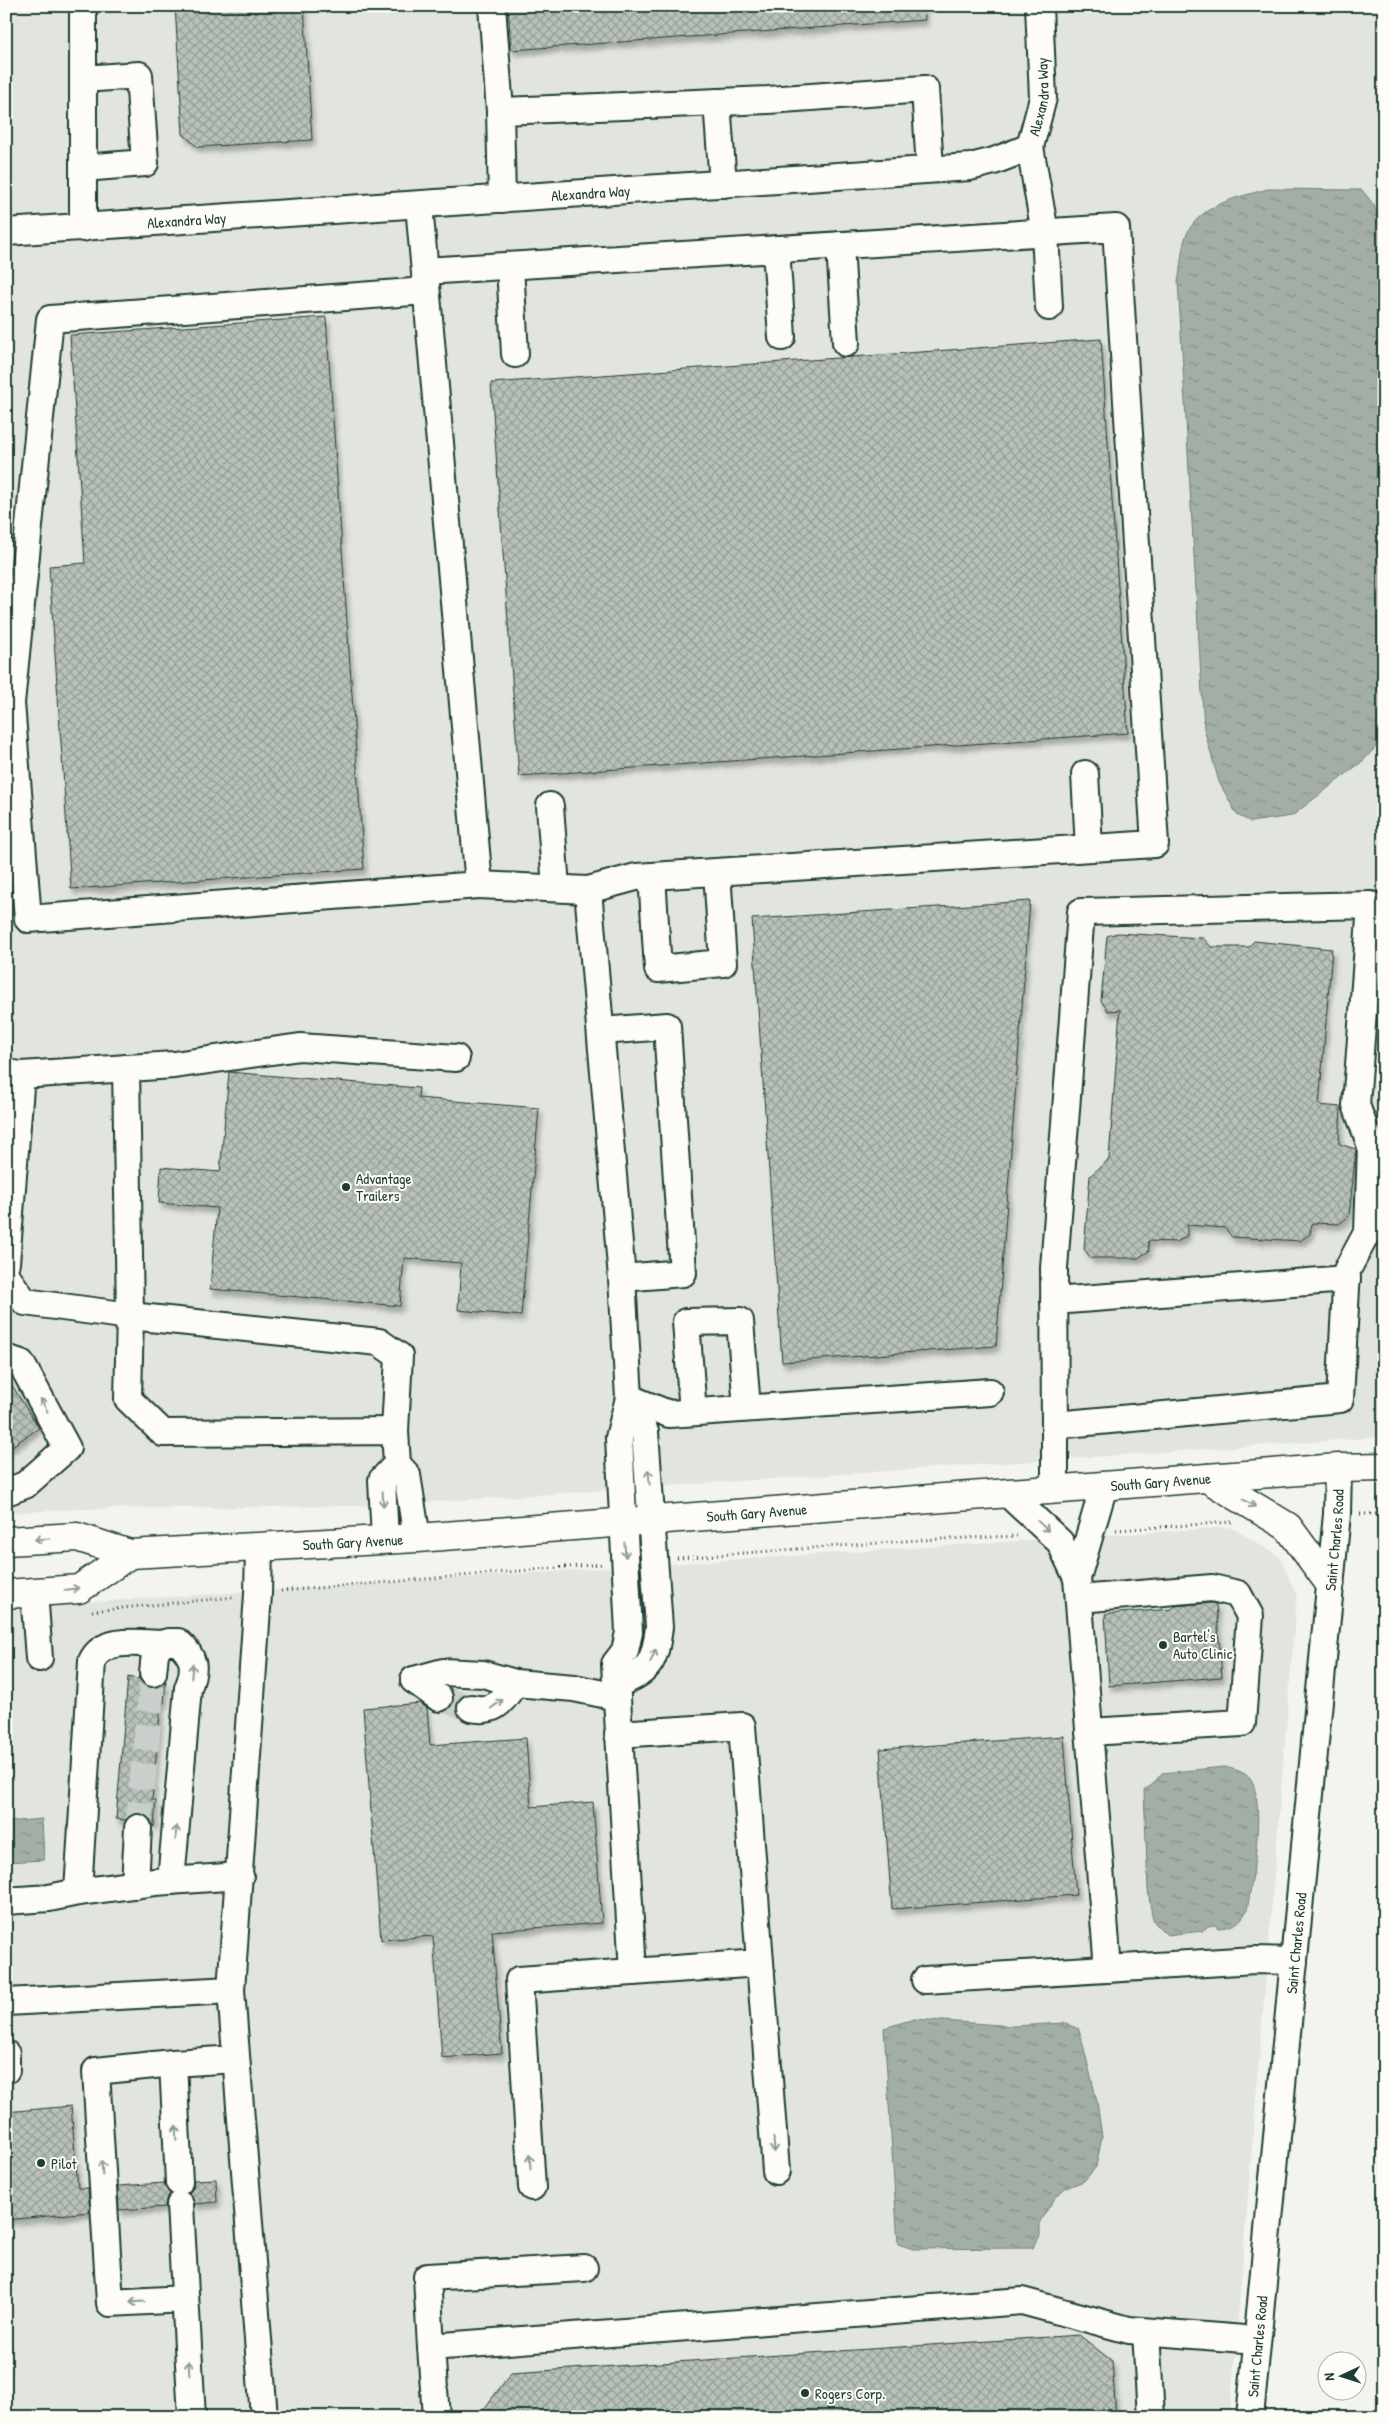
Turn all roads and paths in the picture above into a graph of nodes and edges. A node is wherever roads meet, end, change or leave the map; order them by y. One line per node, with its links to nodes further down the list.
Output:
1 (83, 6): 4 (street)
2 (492, 6): 6 (street)
3 (1039, 6): 7 (street, Alexandra Way)
4 (83, 79): 8 (street); 8 (street)
5 (717, 102): 6 (street); 9 (street); 10 (street)
6 (500, 111): 11 (street)
7 (1030, 147): 9 (street, Alexandra Way); 15 (street)
8 (83, 168): 13 (street)
9 (930, 169): 10 (street, Alexandra Way)
10 (723, 184): 11 (street, Alexandra Way)
11 (502, 199): 12 (street, Alexandra Way)
12 (419, 205): 13 (street, Alexandra Way); 19 (street)
13 (82, 228): 14 (street, Alexandra Way)
14 (6, 232)
15 (1045, 232): 16 (street); 20 (street); 26 (street)
16 (840, 246): 17 (street); 22 (street)
17 (776, 250): 18 (street); 21 (street)
18 (510, 266): 19 (street); 23 (street)
19 (425, 281): 29 (street); 29 (street)
20 (1049, 307)
21 (782, 338)
22 (846, 344)
23 (516, 354)
24 (1085, 774): 26 (street)
25 (550, 806): 30 (street)
26 (1089, 848): 27 (street)
27 (717, 872): 28 (street); 28 (street)
28 (652, 876): 31 (street)
29 (479, 885): 30 (street)
30 (556, 888): 31 (street)
31 (588, 890): 32 (street)
32 (601, 1031): 38 (street); 38 (street)
33 (456, 1058): 34 (street)
34 (126, 1068): 35 (street); 41 (street)
35 (13, 1074): 36 (street)
36 (6, 1263)
37 (6, 1276): 41 (street)
38 (622, 1278): 44 (street)
39 (1347, 1279): 40 (street); 40 (street); 47 (street)
40 (1054, 1301): 47 (street)
41 (130, 1316): 50 (street); 50 (street)
42 (6, 1358): 57 (street, one-way to 42)
43 (990, 1392): 45 (street)
44 (629, 1398): 46 (street); 61 (street, one-way to 44); 62 (street)
45 (747, 1408): 46 (street); 46 (street)
46 (693, 1412)
47 (1055, 1424): 56 (street)
48 (1384, 1424): 49 (path)
49 (1384, 1428)
50 (395, 1431): 51 (street)
51 (396, 1464): 66 (street); 67 (street, one-way to 67)
52 (1338, 1468): 53 (main road, South Gary Avenue); 54 (main road, South Gary Avenue); 73 (street, Saint Charles Road)
53 (1384, 1468)
54 (1207, 1478): 55 (main road, South Gary Avenue); 73 (main road, one-way to 73)
55 (1104, 1486): 56 (main road, South Gary Avenue); 74 (street)
56 (1055, 1490): 58 (main road, South Gary Avenue)
57 (6, 1492)
58 (1007, 1493): 61 (main road, South Gary Avenue); 74 (street, one-way to 74)
59 (1362, 1514): 60 (path)
60 (1384, 1514)
61 (653, 1519): 62 (main road, South Gary Avenue); 84 (street, one-way to 61)
62 (623, 1521): 66 (main road, South Gary Avenue); 84 (street, one-way to 84)
63 (1239, 1522): 64 (path)
64 (1114, 1530)
65 (1019, 1536): 71 (path)
66 (417, 1538): 67 (main road, South Gary Avenue)
67 (385, 1540): 69 (main road, South Gary Avenue)
68 (6, 1541): 70 (main road, South Gary Avenue, one-way to 68)
69 (259, 1547): 70 (main road, South Gary Avenue); 90 (street)
70 (130, 1554): 76 (main road, one-way to 70)
71 (676, 1558)
72 (603, 1564): 75 (path)
73 (1330, 1584): 95 (street, Saint Charles Road)
74 (1078, 1589): 87 (street); 87 (street)
75 (293, 1590)
76 (34, 1592): 77 (main road); 81 (street)
77 (6, 1594)
78 (209, 1600): 79 (path)
79 (82, 1612)
80 (160, 1644): 82 (street); 91 (street, one-way to 80); 93 (street)
81 (38, 1658)
82 (152, 1673)
83 (515, 1683): 84 (street); 85 (street); 86 (street, one-way to 83)
84 (617, 1691): 88 (street)
85 (439, 1698)
86 (471, 1708)
87 (1089, 1732): 97 (street)
88 (618, 1734): 96 (street); 98 (street)
89 (138, 1828): 92 (street)
90 (240, 1876): 91 (street); 100 (street)
91 (171, 1881): 92 (street)
92 (134, 1885): 93 (street)
93 (78, 1892): 94 (street)
94 (6, 1901)
95 (1294, 1961): 97 (street); 111 (street, Saint Charles Road)
96 (760, 1963): 98 (street); 106 (street, one-way to 106)
97 (1108, 1969): 99 (street)
98 (633, 1972): 107 (street, one-way to 98)
99 (925, 1980)
100 (231, 1990): 101 (street); 103 (street)
101 (6, 2002)
102 (6, 2054): 105 (street)
103 (236, 2059): 104 (street); 115 (street)
104 (173, 2063): 109 (street, one-way to 104); 109 (street, one-way to 104)
105 (6, 2070)
106 (776, 2171)
107 (532, 2187)
108 (584, 2268): 112 (street)
109 (186, 2299): 114 (street, one-way to 109)
110 (1146, 2332): 111 (street); 112 (street); 117 (street)
111 (1258, 2340): 118 (street, Saint Charles Road)
112 (431, 2347): 116 (street)
113 (1384, 2389): 119 (path)
114 (192, 2417)
115 (264, 2417)
116 (436, 2417)
117 (1151, 2417)
118 (1250, 2417)
119 (1383, 2417)

